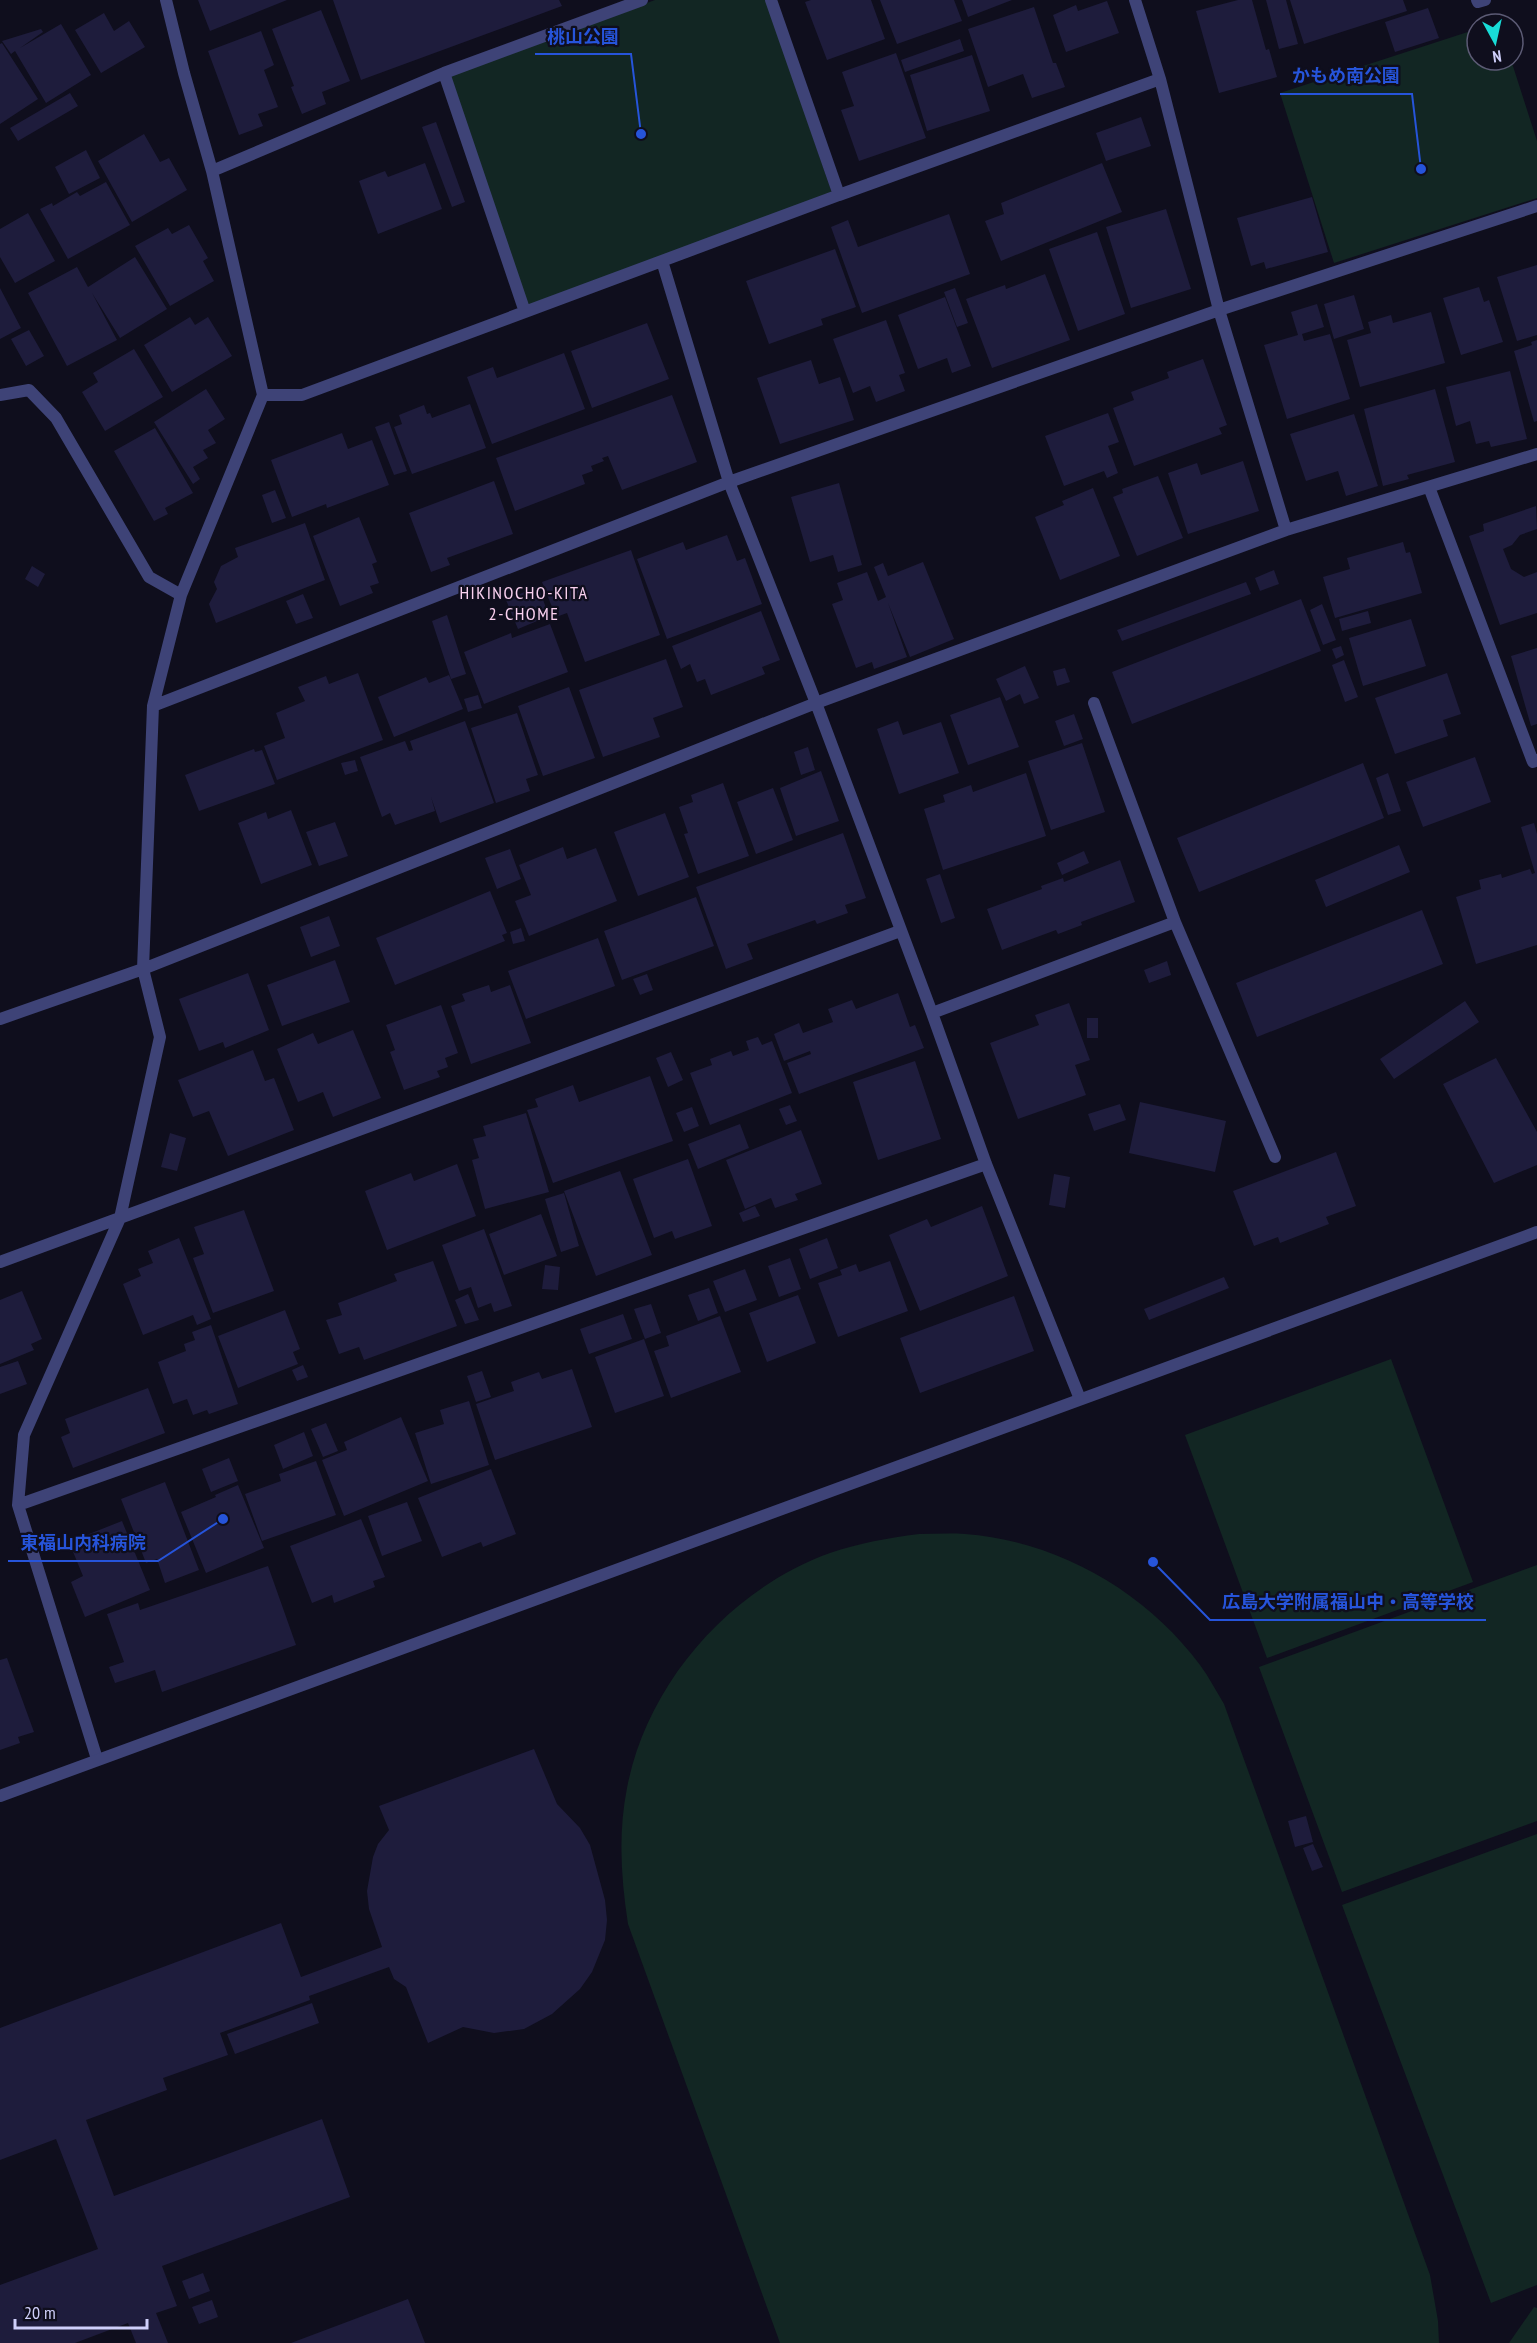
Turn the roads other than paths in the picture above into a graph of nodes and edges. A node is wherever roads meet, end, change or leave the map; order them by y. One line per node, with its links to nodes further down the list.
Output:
1 (166, 0): 9 (street)
2 (642, 0): 7 (street)
3 (771, 0): 10 (street)
4 (1135, 0): 8 (street)
5 (1477, 0): 6 (street)
6 (1485, 0)
7 (444, 74): 9 (street); 14 (street)
8 (1160, 79): 10 (street); 13 (street)
9 (212, 171): 16 (street)
10 (838, 195): 12 (street)
11 (1537, 206): 13 (street)
12 (663, 261): 14 (street); 18 (street)
13 (1219, 310): 18 (street); 20 (street)
14 (525, 312): 16 (street)
15 (0, 395): 21 (street)
16 (263, 395): 21 (street)
17 (1537, 454): 19 (street)
18 (729, 482): 22 (street); 24 (street)
19 (1429, 487): 20 (street); 25 (street)
20 (1286, 530): 22 (street)
21 (181, 595): 24 (street)
22 (816, 703): 27 (street); 28 (street)
23 (1094, 703): 26 (street)
24 (153, 706): 28 (street)
25 (1537, 760)
26 (1175, 922): 29 (street); 31 (street)
27 (900, 931): 29 (street); 33 (street)
28 (144, 969): 30 (street); 33 (street)
29 (932, 1013): 32 (street)
30 (0, 1019)
31 (1275, 1157)
32 (986, 1164): 36 (street); 37 (street)
33 (120, 1218): 35 (street); 37 (street)
34 (1537, 1232): 36 (street)
35 (0, 1262)
36 (1080, 1399): 38 (street)
37 (18, 1505): 38 (street)
38 (97, 1759): 39 (street)
39 (0, 1796)

